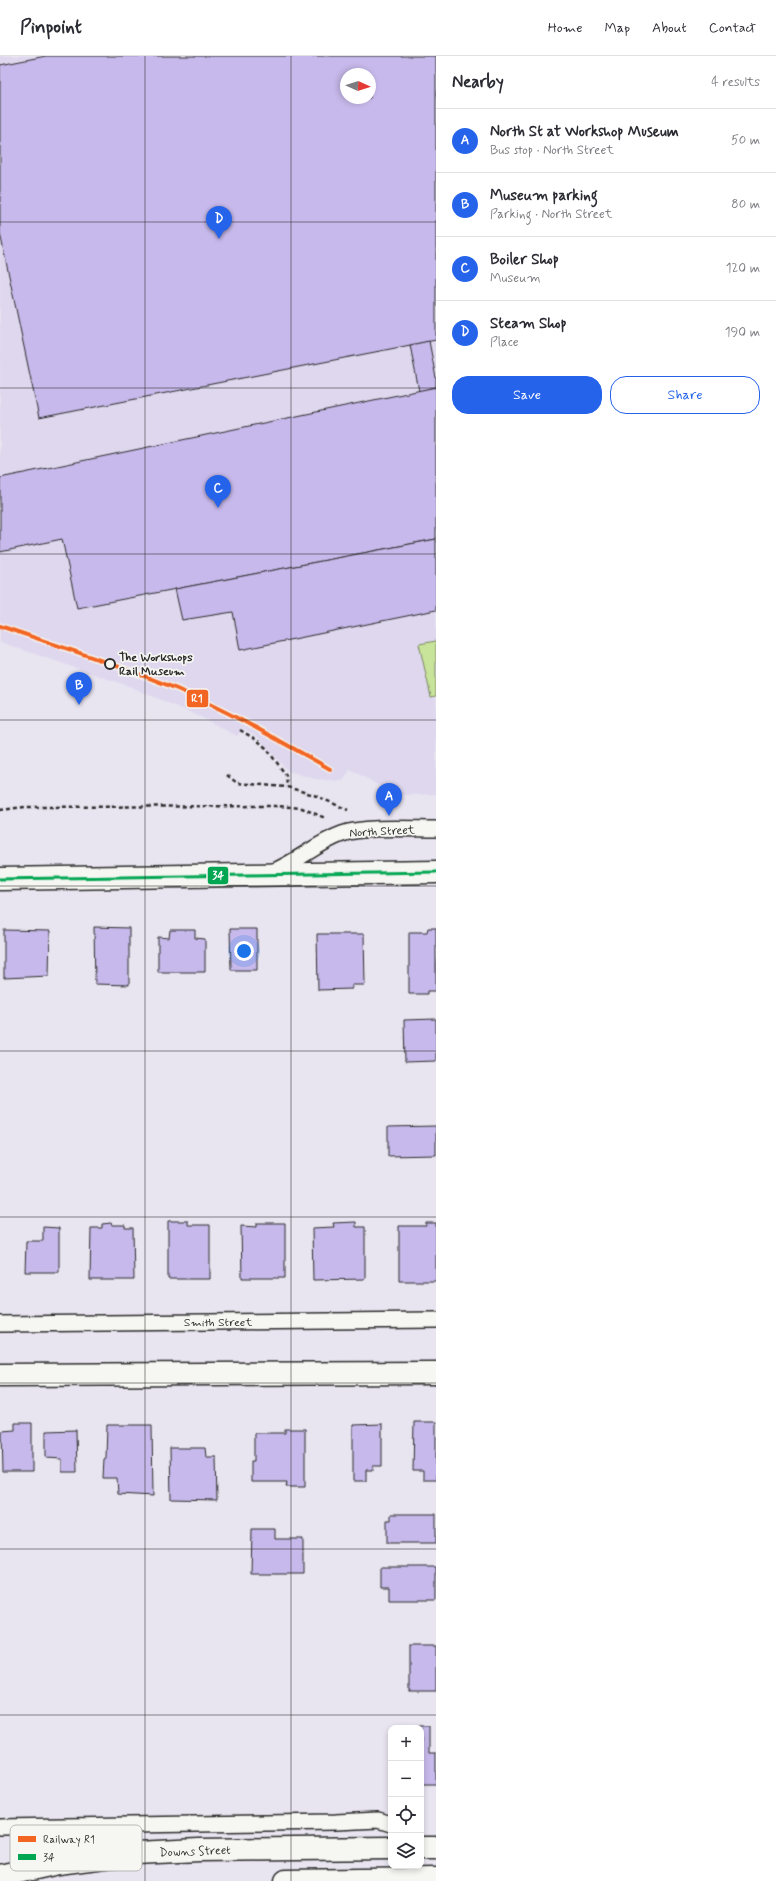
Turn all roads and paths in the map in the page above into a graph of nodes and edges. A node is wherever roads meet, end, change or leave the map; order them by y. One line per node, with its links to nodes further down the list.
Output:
1 (240, 730): 3 (path)
2 (227, 775): 3 (path)
3 (288, 787): 5 (path)
4 (0, 810): 6 (path)
5 (348, 810)
6 (326, 818)
7 (436, 829): 9 (lane, North Street)
8 (436, 872): 9 (street, North Street)
9 (266, 875): 10 (street, North Street)
10 (0, 879)
11 (436, 1320): 12 (lane, Smith Street)
12 (0, 1324)
13 (436, 1373): 14 (street)
14 (0, 1376)
15 (385, 1822): 16 (lane)
16 (134, 1825)
17 (0, 1827): 18 (lane)
18 (10, 1827)
19 (388, 1848): 22 (street, Downs Street)
20 (424, 1848): 21 (street)
21 (436, 1848)
22 (142, 1853)
23 (24, 1871): 24 (street, Downs Street)
24 (0, 1876): 26 (street, Downs Street)
25 (436, 1879): 27 (street)
26 (40, 1881)
27 (286, 1881)

